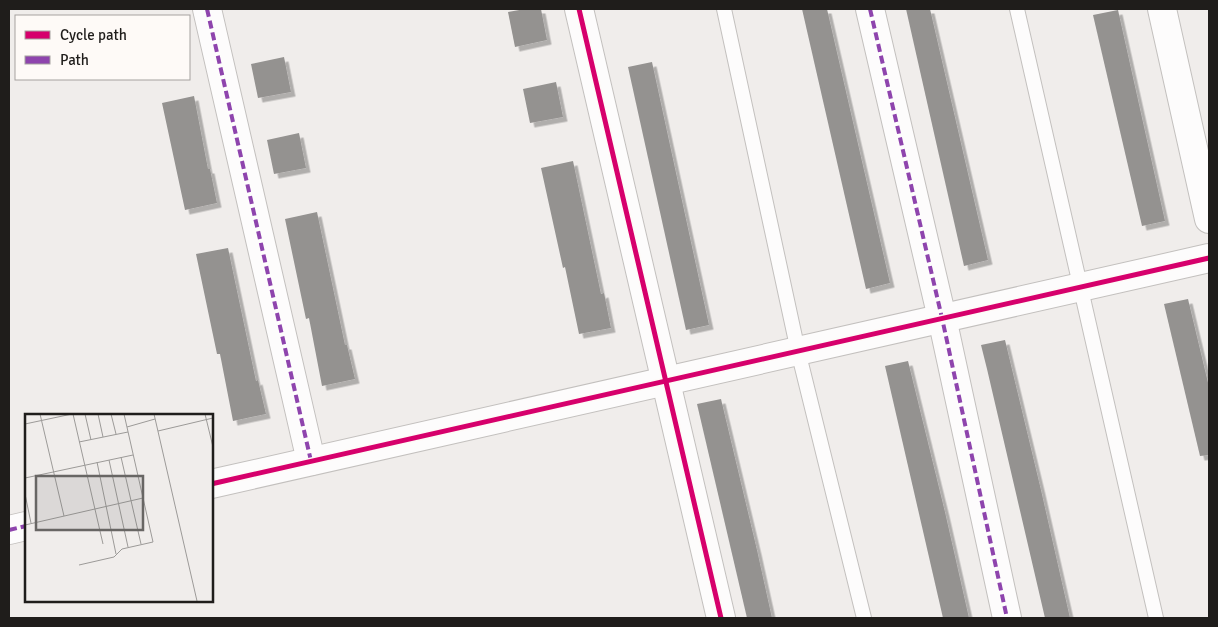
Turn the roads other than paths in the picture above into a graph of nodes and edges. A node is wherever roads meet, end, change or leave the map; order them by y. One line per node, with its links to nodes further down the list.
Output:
1 (207, 9): 13 (street)
2 (579, 9): 12 (street)
3 (724, 9): 11 (lane)
4 (870, 9): 10 (street)
5 (1017, 9): 9 (lane)
6 (1162, 9): 7 (street)
7 (1209, 219)
8 (1209, 258): 9 (street)
9 (1080, 287): 10 (street); 20 (lane)
10 (942, 318): 11 (street); 19 (street)
11 (798, 351): 12 (street); 18 (lane)
12 (665, 381): 13 (street); 17 (street)
13 (311, 462): 14 (street)
14 (212, 484)
15 (25, 526): 16 (street)
16 (9, 530)
17 (721, 618)
18 (864, 618)
19 (1007, 618)
20 (1156, 618)

